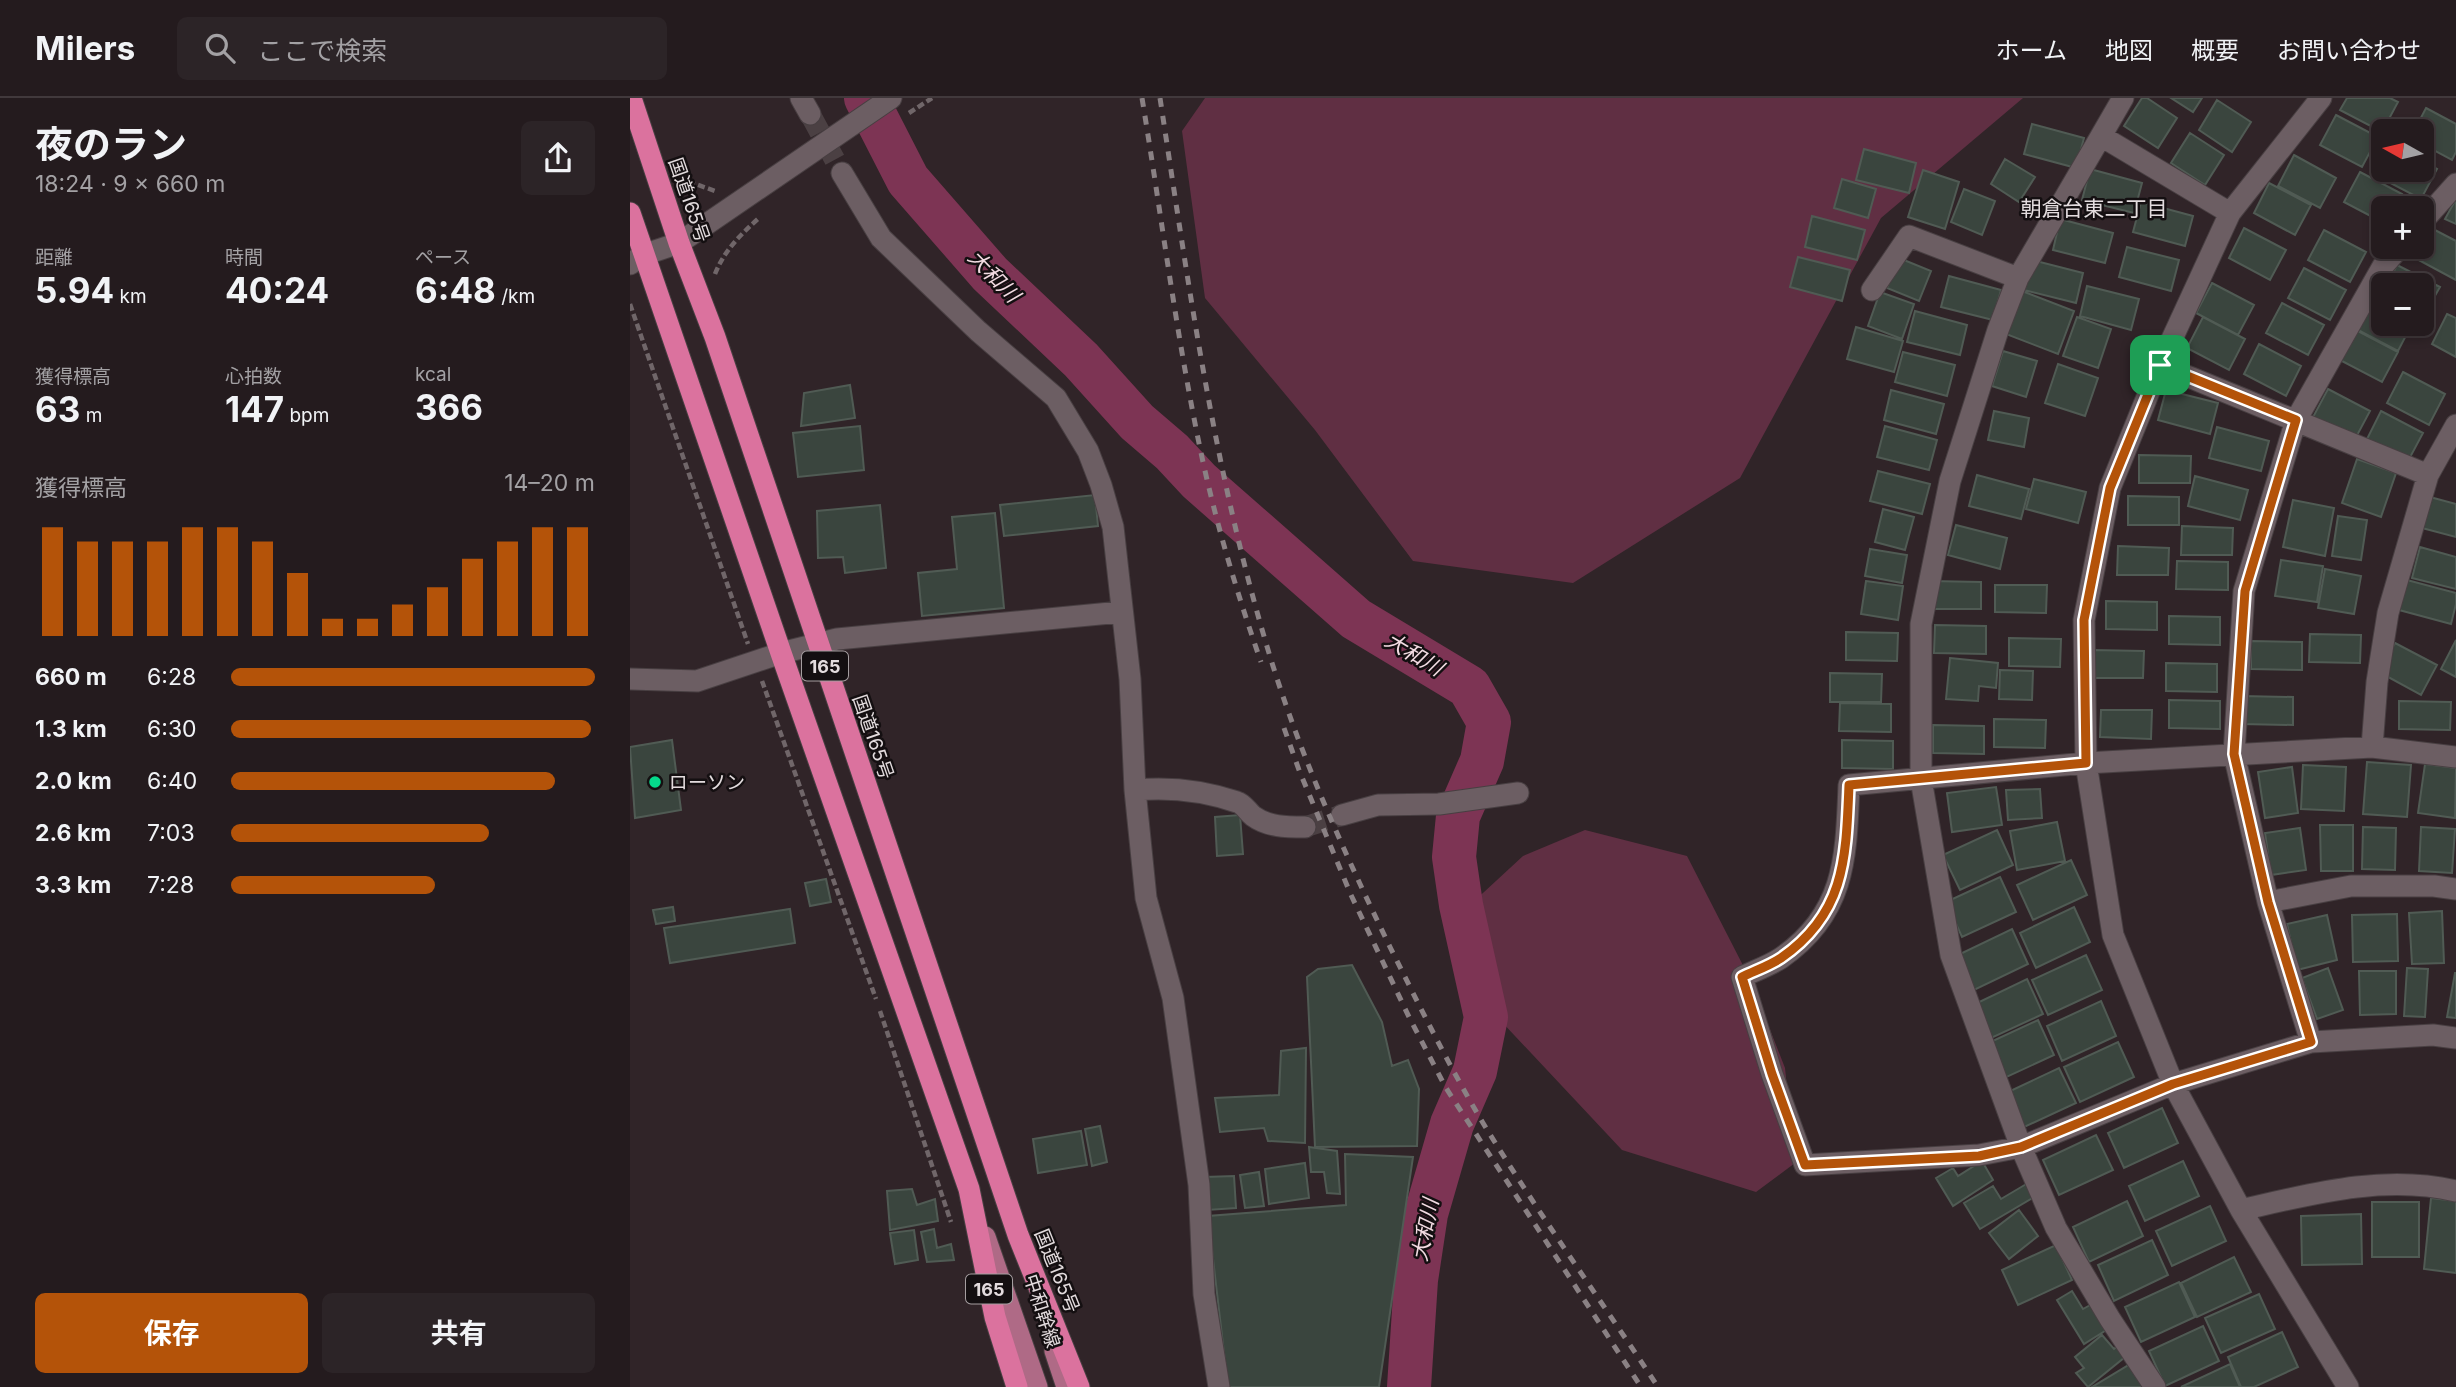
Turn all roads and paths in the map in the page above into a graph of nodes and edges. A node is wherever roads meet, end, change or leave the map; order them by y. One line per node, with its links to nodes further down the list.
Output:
1 (631, 98): 14 (highway, 国道165号 / 165)
2 (891, 98): 14 (street)
3 (2123, 98): 5 (street)
4 (2321, 98): 11 (street)
5 (2101, 136): 11 (street); 18 (street)
6 (673, 171): 9 (path)
7 (842, 173): 25 (street)
8 (2456, 184): 10 (street)
9 (725, 185)
10 (2434, 209)
11 (2230, 213): 21 (street)
12 (630, 214): 15 (highway, 165)
13 (761, 217): 17 (path)
14 (680, 243): 15 (street); 26 (highway, 国道165号 / 165)
15 (637, 259): 27 (highway, 165)
16 (2389, 259): 22 (street)
17 (713, 278)
18 (2018, 278): 19 (street); 34 (street)
19 (1872, 290)
20 (630, 304): 28 (path)
21 (2160, 365): 22 (street); 33 (street)
22 (2296, 420): 24 (street); 31 (street)
23 (2456, 425): 24 (street)
24 (2428, 475): 30 (street)
25 (1121, 612): 26 (street); 35 (street)
26 (817, 644): 27 (street); 49 (highway, 国道165号 / 165)
27 (781, 653): 28 (street); 45 (highway, 165)
28 (755, 662): 29 (street); 48 (path)
29 (630, 679)
30 (2372, 747): 31 (street); 32 (street)
31 (2234, 754): 33 (street); 40 (street)
32 (2456, 757)
33 (2086, 763): 34 (street); 43 (street)
34 (1921, 779): 44 (street); 44 (street)
35 (1135, 790): 38 (street); 54 (street)
36 (1518, 793): 37 (street)
37 (1342, 815)
38 (1305, 827)
39 (2456, 889): 40 (street)
40 (2268, 902): 42 (street)
41 (2456, 1038): 42 (street)
42 (2311, 1042): 43 (street)
43 (2173, 1084): 44 (street); 47 (street)
44 (2021, 1147): 55 (street)
45 (969, 1189): 50 (highway, 165); 51 (main road, 中和幹線)
46 (2456, 1191): 47 (street)
47 (2241, 1210): 56 (street)
48 (953, 1228)
49 (1018, 1236): 52 (main road, 中和幹線); 53 (highway, 国道165号 / 165)
50 (1017, 1387)
51 (1037, 1387)
52 (1067, 1387)
53 (1079, 1387)
54 (1219, 1387)
55 (2155, 1387)
56 (2348, 1387)

